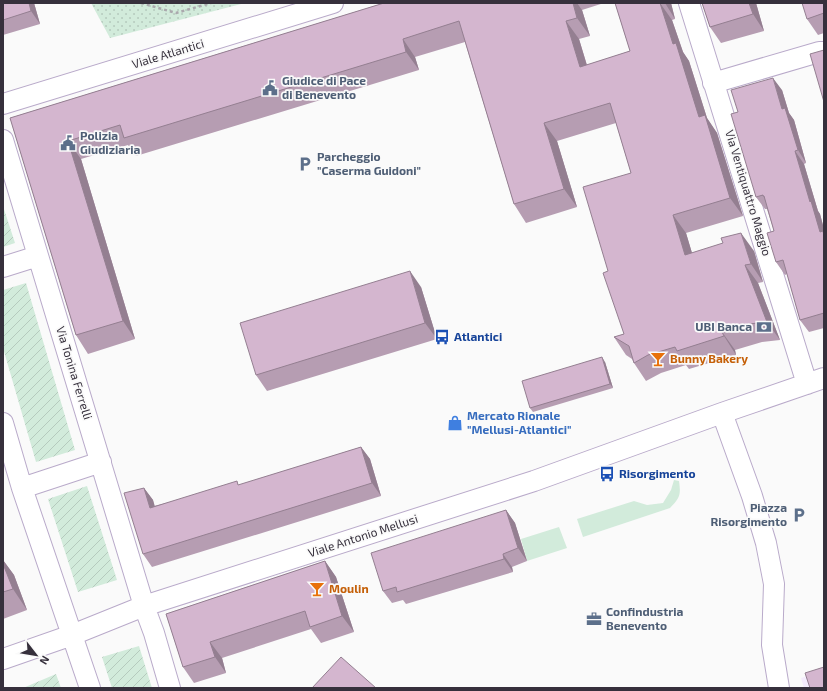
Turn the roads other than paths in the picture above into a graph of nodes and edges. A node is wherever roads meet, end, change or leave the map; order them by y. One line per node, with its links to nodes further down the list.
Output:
1 (333, 3): 5 (street, Viale Atlantici)
2 (689, 3): 4 (street, Via Ventiquattro Maggio)
3 (824, 52): 4 (street)
4 (714, 83): 9 (street, Via Ventiquattro Maggio)
5 (3, 104)
6 (3, 140): 7 (street, Via Tonina Ferrelli)
7 (38, 256): 8 (street); 12 (street, Via Tonina Ferrelli)
8 (3, 267)
9 (816, 381): 10 (street)
10 (722, 413): 14 (street, Viale Antonio Mellusi); 19 (street)
11 (3, 423): 13 (street)
12 (101, 462): 13 (street); 14 (street, Via Tonina Ferrelli)
13 (22, 488): 15 (street)
14 (144, 606): 15 (street, Viale Antonio Mellusi); 18 (street, Via Tonina Ferrelli)
15 (72, 635): 16 (street, Viale Antonio Mellusi); 17 (street)
16 (3, 658)
17 (90, 688)
18 (170, 688)
19 (779, 688)

